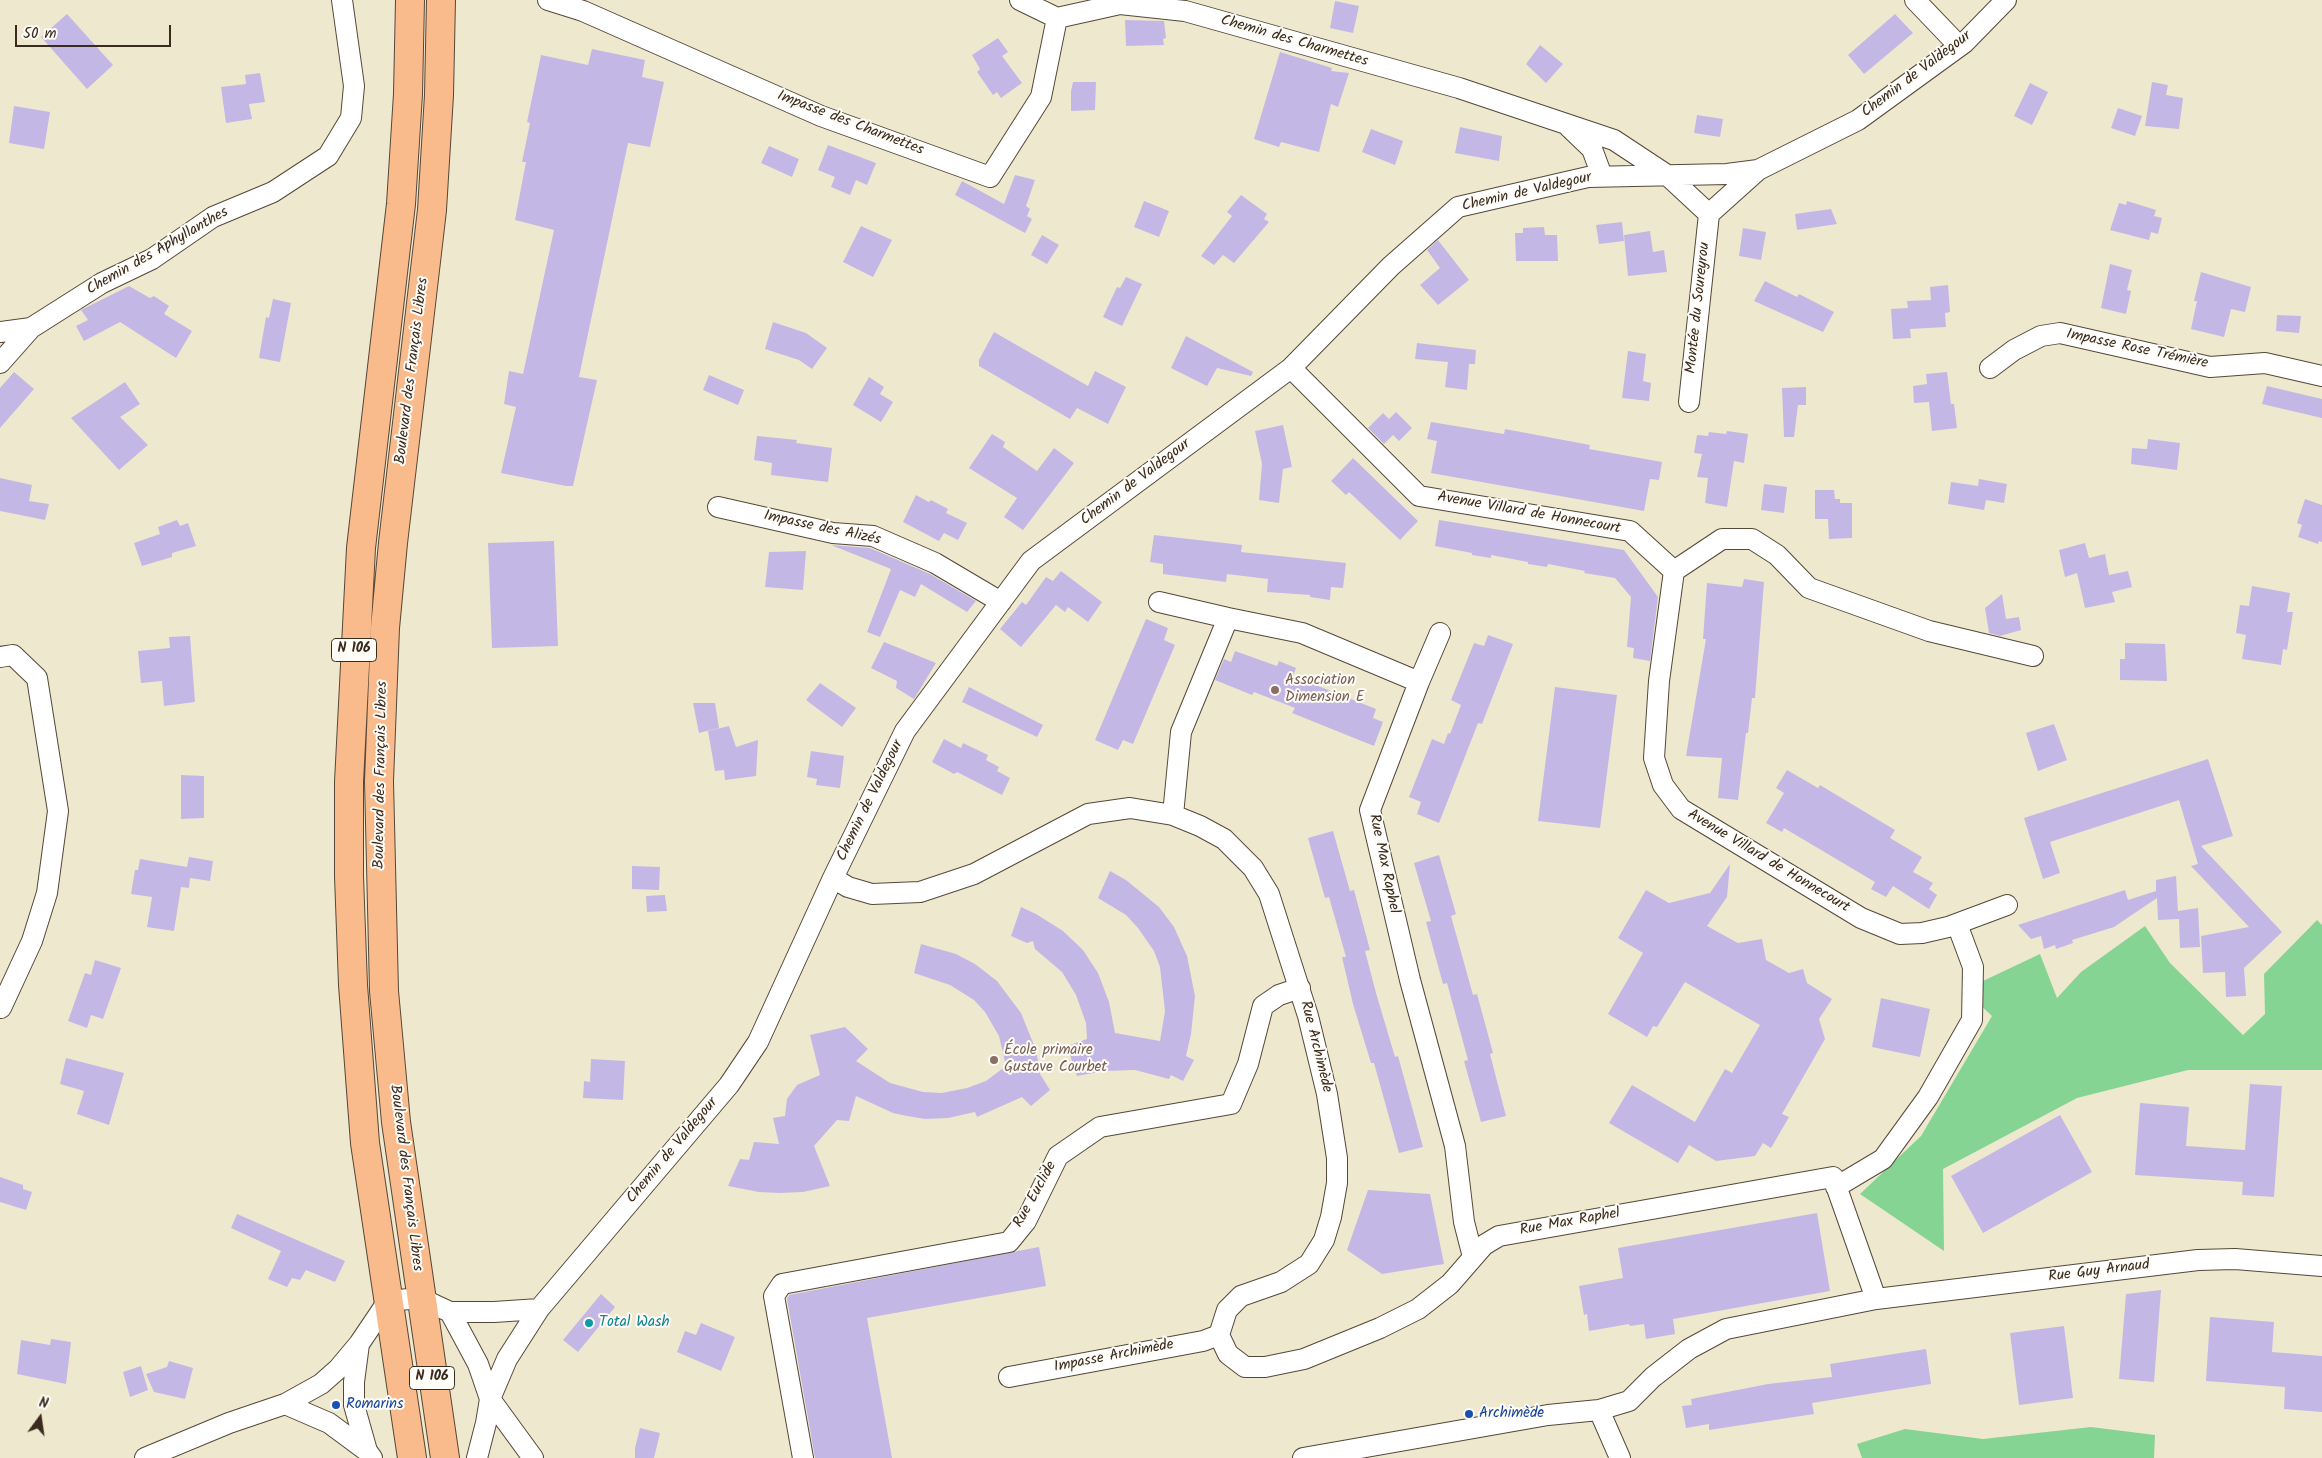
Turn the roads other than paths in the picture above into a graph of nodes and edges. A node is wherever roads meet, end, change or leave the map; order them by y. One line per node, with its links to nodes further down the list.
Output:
1 (342, 0): 15 (street, Chemin des Aphyllanthes)
2 (410, 0): 42 (main road, Boulevard des Français Libres / N 106)
3 (441, 0): 40 (main road, Boulevard des Français Libres / N 106)
4 (548, 0): 8 (street, Impasse des Charmettes)
5 (1020, 0): 8 (street)
6 (1915, 0): 9 (street)
7 (2006, 0): 9 (street, Chemin de Valdegour)
8 (1057, 18): 10 (street, Chemin des Charmettes)
9 (1959, 46): 11 (street, Chemin de Valdegour)
10 (1565, 124): 12 (street, Chemin des Charmettes); 13 (street, Chemin des Charmettes)
11 (1758, 170): 12 (street, Chemin de Valdegour); 14 (street)
12 (1667, 175): 13 (street, Chemin de Valdegour); 14 (street, Chemin des Charmettes)
13 (1602, 176): 18 (street, Chemin de Valdegour)
14 (1709, 214): 21 (street, Montée du Soureyrou)
15 (32, 328): 16 (street, Chemin des Aphyllanthes); 17 (street)
16 (0, 332)
17 (0, 363)
18 (1291, 368): 23 (street, Avenue Villard de Honnecourt); 24 (street, Chemin de Valdegour)
19 (1990, 368): 20 (street, Impasse Rose Trémière)
20 (2322, 376)
21 (1688, 402)
22 (718, 507): 24 (street, Impasse des Alizés)
23 (1674, 571): 28 (street); 34 (street, Avenue Villard de Honnecourt)
24 (1001, 602): 32 (street, Chemin de Valdegour)
25 (1159, 602): 26 (street)
26 (1228, 618): 30 (street); 31 (street)
27 (1440, 633): 30 (street, Rue Max Raphel)
28 (2033, 656)
29 (0, 657): 36 (street)
30 (1419, 682): 38 (street, Rue Max Raphel)
31 (1173, 815): 32 (street, Rue Archimède); 35 (street, Rue Archimède)
32 (834, 878): 43 (street, Chemin de Valdegour)
33 (2007, 905): 34 (street, Avenue Villard de Honnecourt)
34 (1957, 924): 37 (street)
35 (1300, 988): 45 (street, Rue Archimède); 57 (street, Rue Euclide)
36 (1, 1008)
37 (1836, 1187): 38 (street, Rue Max Raphel); 41 (street)
38 (1473, 1257): 45 (street)
39 (2322, 1266): 41 (street, Rue Guy Arnaud)
40 (420, 1298): 42 (street); 44 (street); 54 (main road, Boulevard des Français Libres / N 106)
41 (1876, 1299): 50 (street)
42 (388, 1301): 46 (street); 53 (main road, Boulevard des Français Libres / N 106)
43 (539, 1309): 44 (street); 48 (street, Chemin de Valdegour)
44 (450, 1312): 48 (street)
45 (1219, 1335): 47 (street, Impasse Archimède)
46 (359, 1344): 49 (street); 51 (street)
47 (1008, 1377)
48 (490, 1399): 55 (street, Chemin de Valdegour); 56 (street)
49 (285, 1404): 51 (street); 52 (street)
50 (1600, 1410): 58 (street); 59 (street)
51 (369, 1455)
52 (144, 1458)
53 (412, 1458)
54 (445, 1458)
55 (477, 1458)
56 (533, 1458)
57 (803, 1458)
58 (1303, 1458)
59 (1620, 1458)

